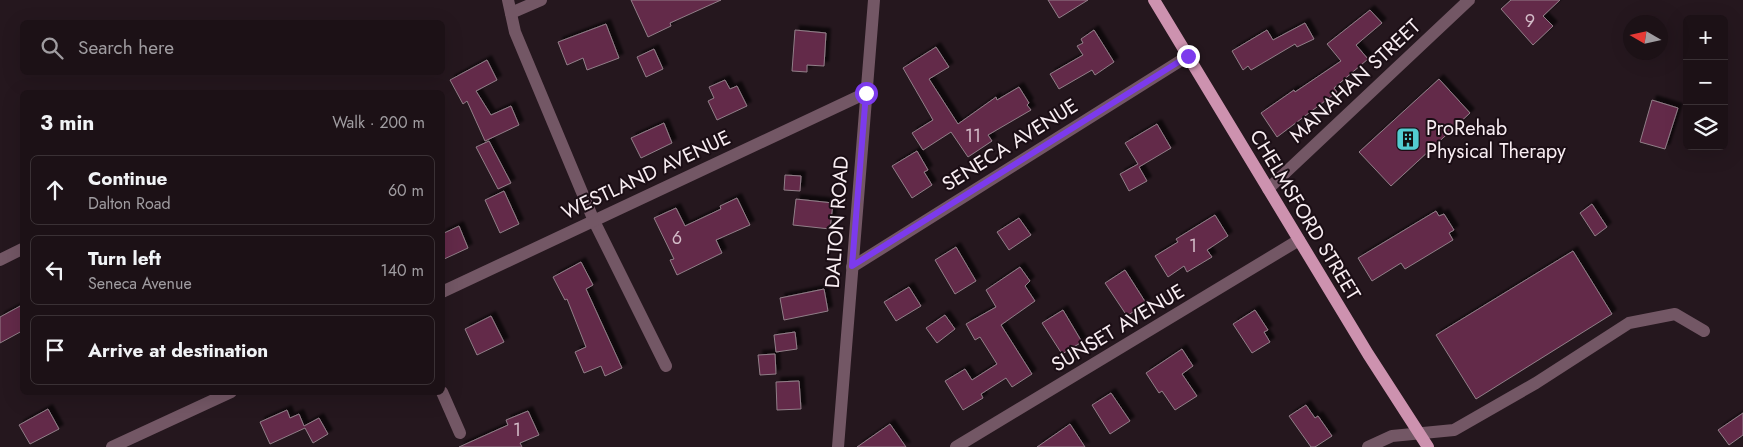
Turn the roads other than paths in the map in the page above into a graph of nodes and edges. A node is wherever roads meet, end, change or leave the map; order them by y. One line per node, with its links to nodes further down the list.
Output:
1 (541, 0): 5 (street)
2 (874, 0): 7 (street, DALTON ROAD)
3 (1154, 0): 6 (main road, CHELMSFORD STREET)
4 (1469, 0): 8 (street, MANAHAN STREET)
5 (510, 6): 9 (street)
6 (1188, 56): 8 (main road, CHELMSFORD STREET); 13 (street, SENECA AVENUE)
7 (866, 93): 9 (street, WESTLAND AVENUE); 13 (street, DALTON ROAD)
8 (1268, 189): 10 (main road, CHELMSFORD STREET)
9 (594, 221): 14 (street, WESTLAND AVENUE); 16 (street)
10 (1299, 240): 21 (main road, CHELMSFORD STREET); 24 (street, SUNSET AVENUE)
11 (20, 250): 12 (street)
12 (0, 260)
13 (852, 266): 23 (street, DALTON ROAD)
14 (445, 291)
15 (1704, 331): 21 (street)
16 (666, 366)
17 (219, 395): 19 (street)
18 (443, 395): 20 (street)
19 (206, 398): 22 (street)
20 (460, 433)
21 (1420, 434): 25 (street); 26 (main road, CHELMSFORD STREET)
22 (112, 447)
23 (838, 447)
24 (956, 447)
25 (1368, 447)
26 (1428, 447)

